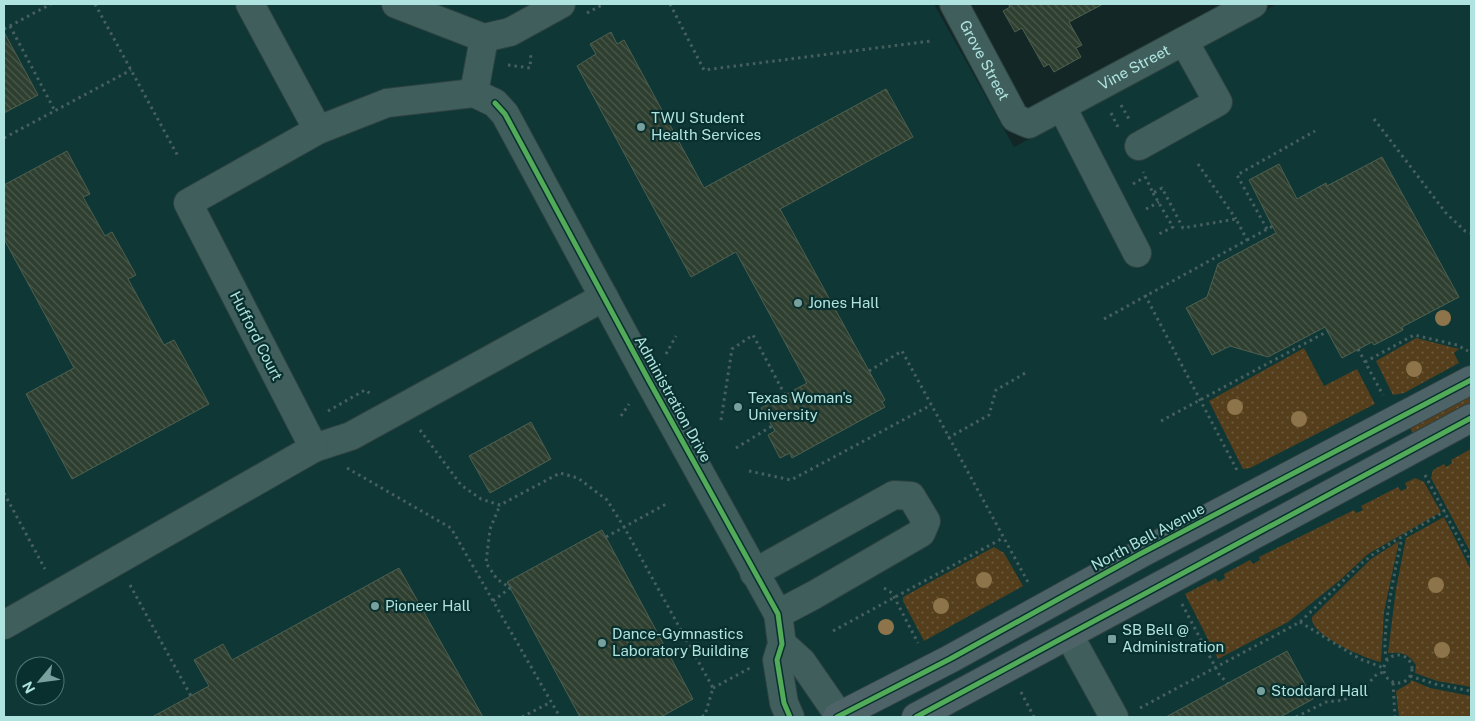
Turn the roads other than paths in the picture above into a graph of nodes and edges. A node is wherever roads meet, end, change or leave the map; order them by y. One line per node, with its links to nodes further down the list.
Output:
1 (250, 4): 11 (street)
2 (396, 4): 6 (street)
3 (560, 4): 6 (street)
4 (954, 4): 10 (street, Grove Street)
5 (1253, 4): 7 (street, Vine Street)
6 (484, 38): 8 (street)
7 (1184, 41): 9 (street, Vine Street); 12 (street)
8 (484, 98): 11 (street, Hufford Court); 14 (street, Administration Drive)
9 (1062, 107): 10 (street, Vine Street); 13 (street)
10 (1015, 118)
11 (318, 130): 17 (street, Hufford Court)
12 (1140, 157)
13 (1136, 253)
14 (604, 297): 17 (street); 18 (street, Administration Drive)
15 (1471, 380): 25 (main road, North Bell Avenue)
16 (1471, 418): 21 (main road)
17 (308, 437): 20 (street)
18 (754, 573): 19 (street, Administration Drive); 19 (street)
19 (778, 614): 22 (street, Administration Drive)
20 (4, 625)
21 (1070, 635): 23 (street); 26 (main road)
22 (782, 644): 24 (street, Administration Drive); 25 (street)
23 (1124, 714)
24 (790, 717)
25 (839, 717)
26 (916, 717)

